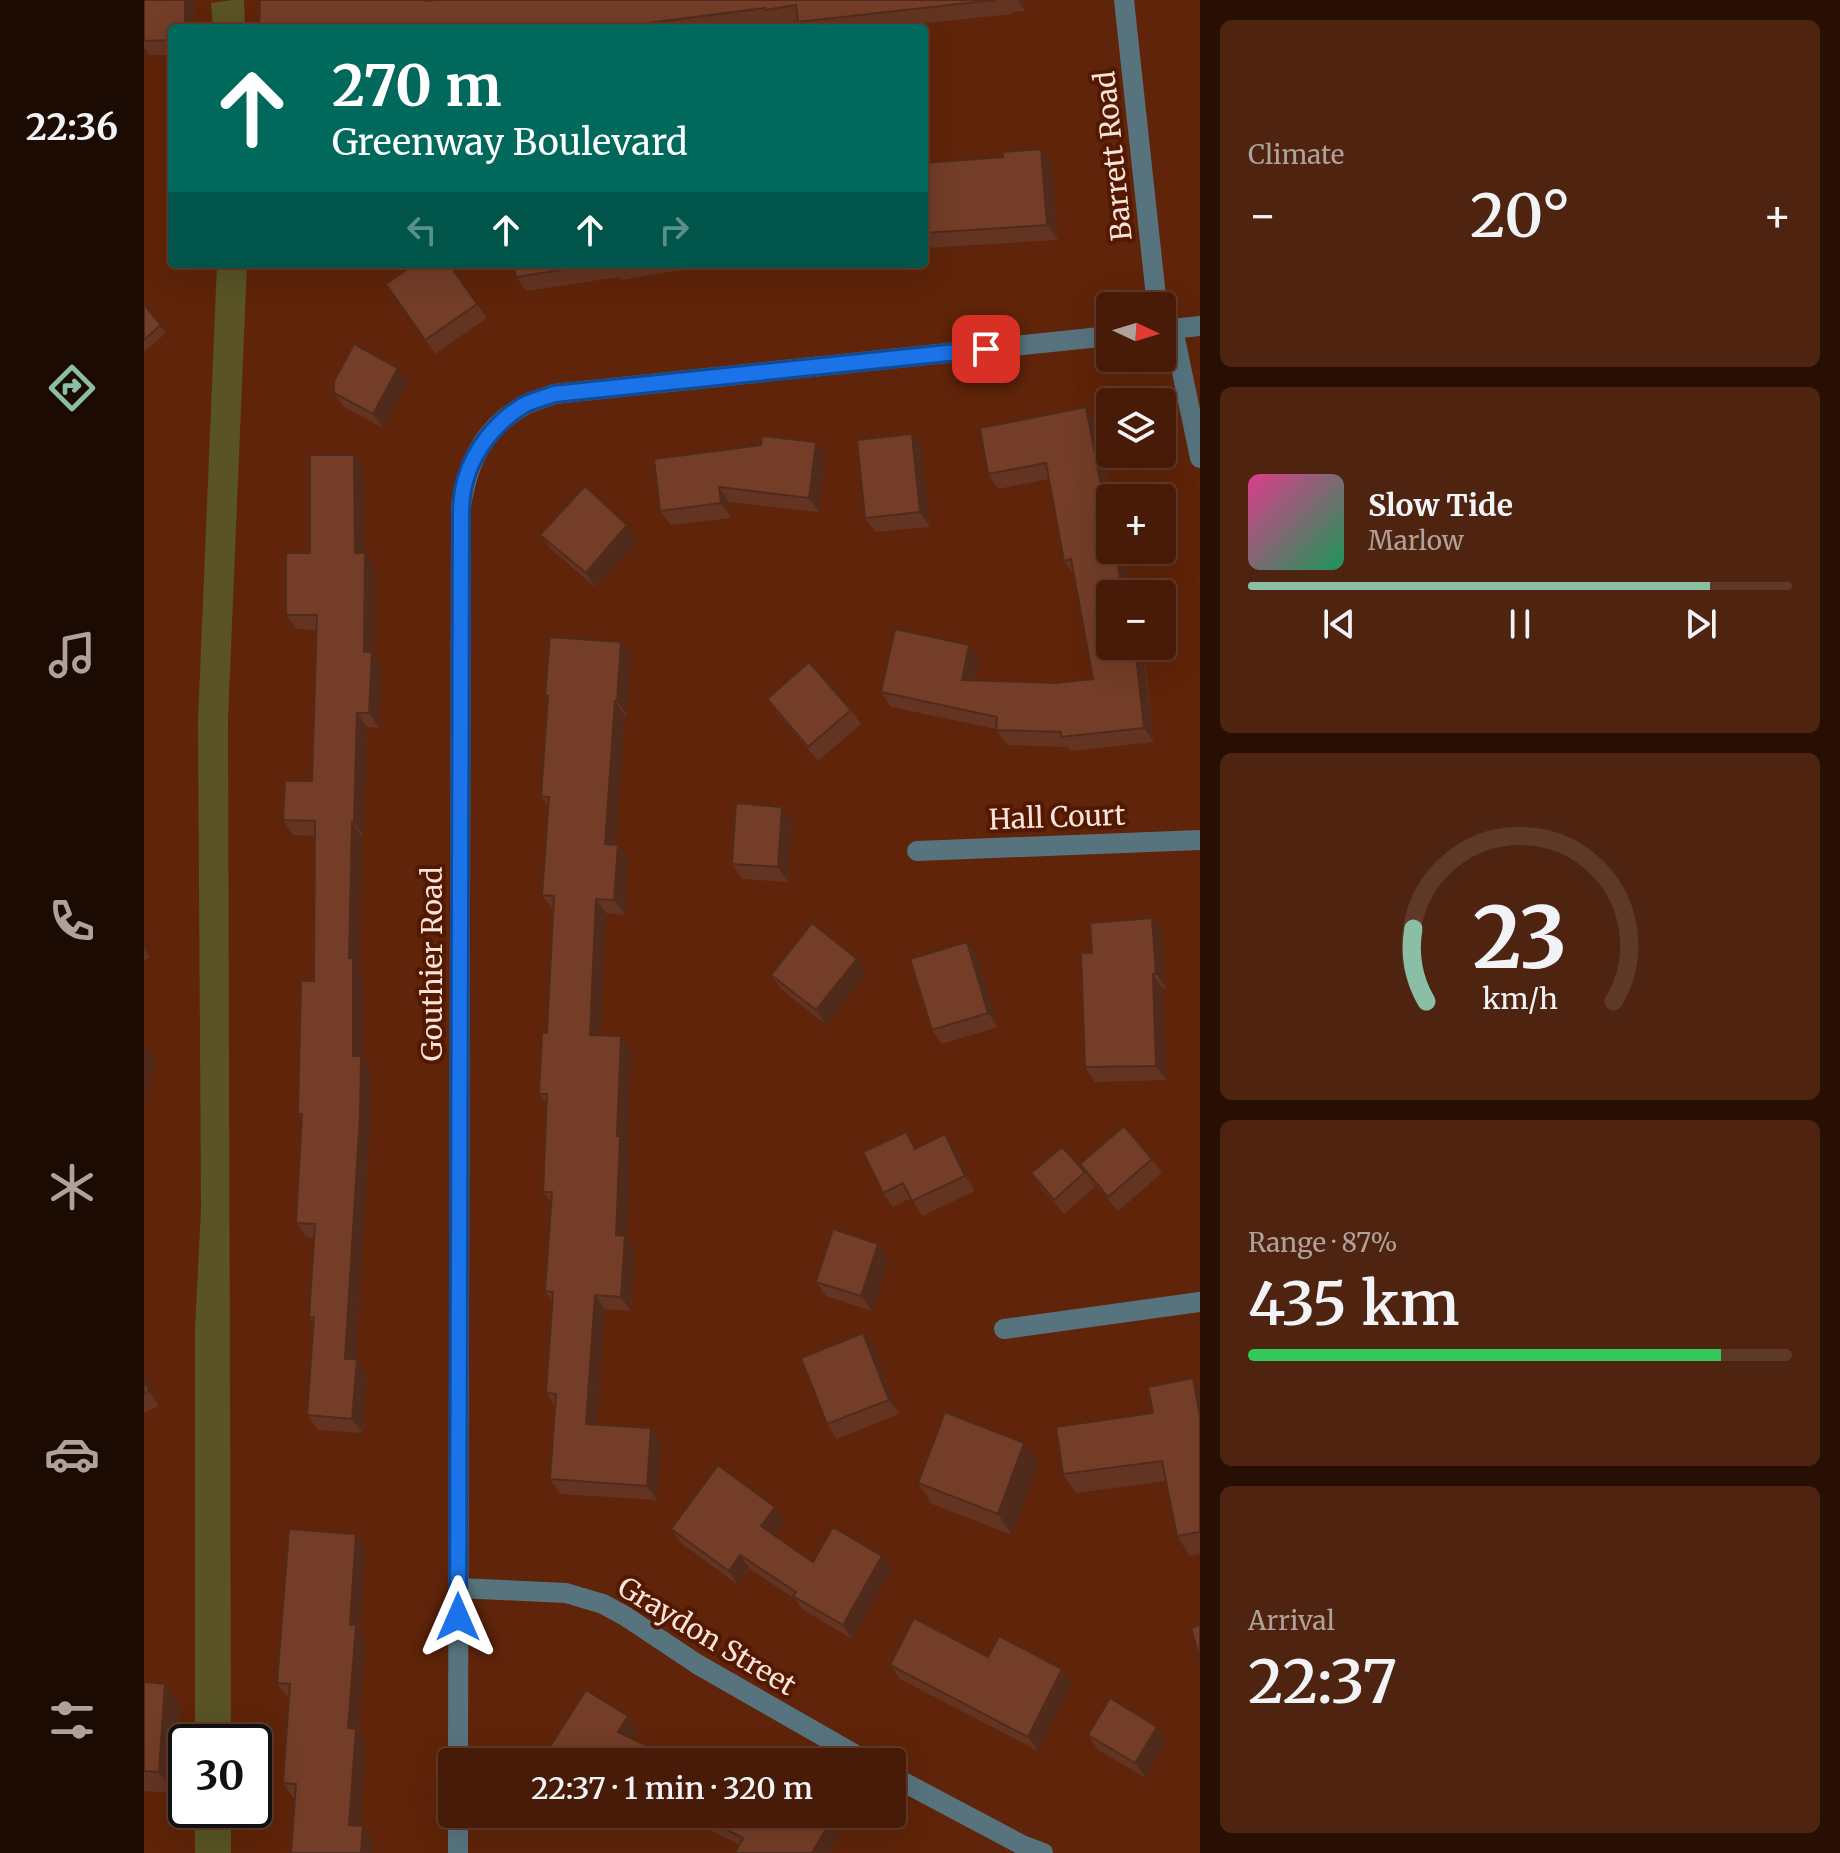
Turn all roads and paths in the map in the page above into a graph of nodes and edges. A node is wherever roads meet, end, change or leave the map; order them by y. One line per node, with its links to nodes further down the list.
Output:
1 (1124, 0): 2 (street, Barrett Road)
2 (1155, 292)
3 (1200, 326): 4 (street)
4 (1176, 329)
5 (1096, 337): 12 (street, Gouthier Road)
6 (1176, 365): 7 (street)
7 (1200, 458)
8 (1200, 840): 9 (street, Hall Court)
9 (917, 851)
10 (1200, 1302): 11 (street)
11 (1004, 1329)
12 (459, 1588): 13 (street, Gouthier Road); 14 (street, Graydon Street)
13 (458, 1748)
14 (844, 1748)
15 (906, 1783): 18 (street)
16 (458, 1828): 17 (street)
17 (458, 1853)
18 (1043, 1853)

